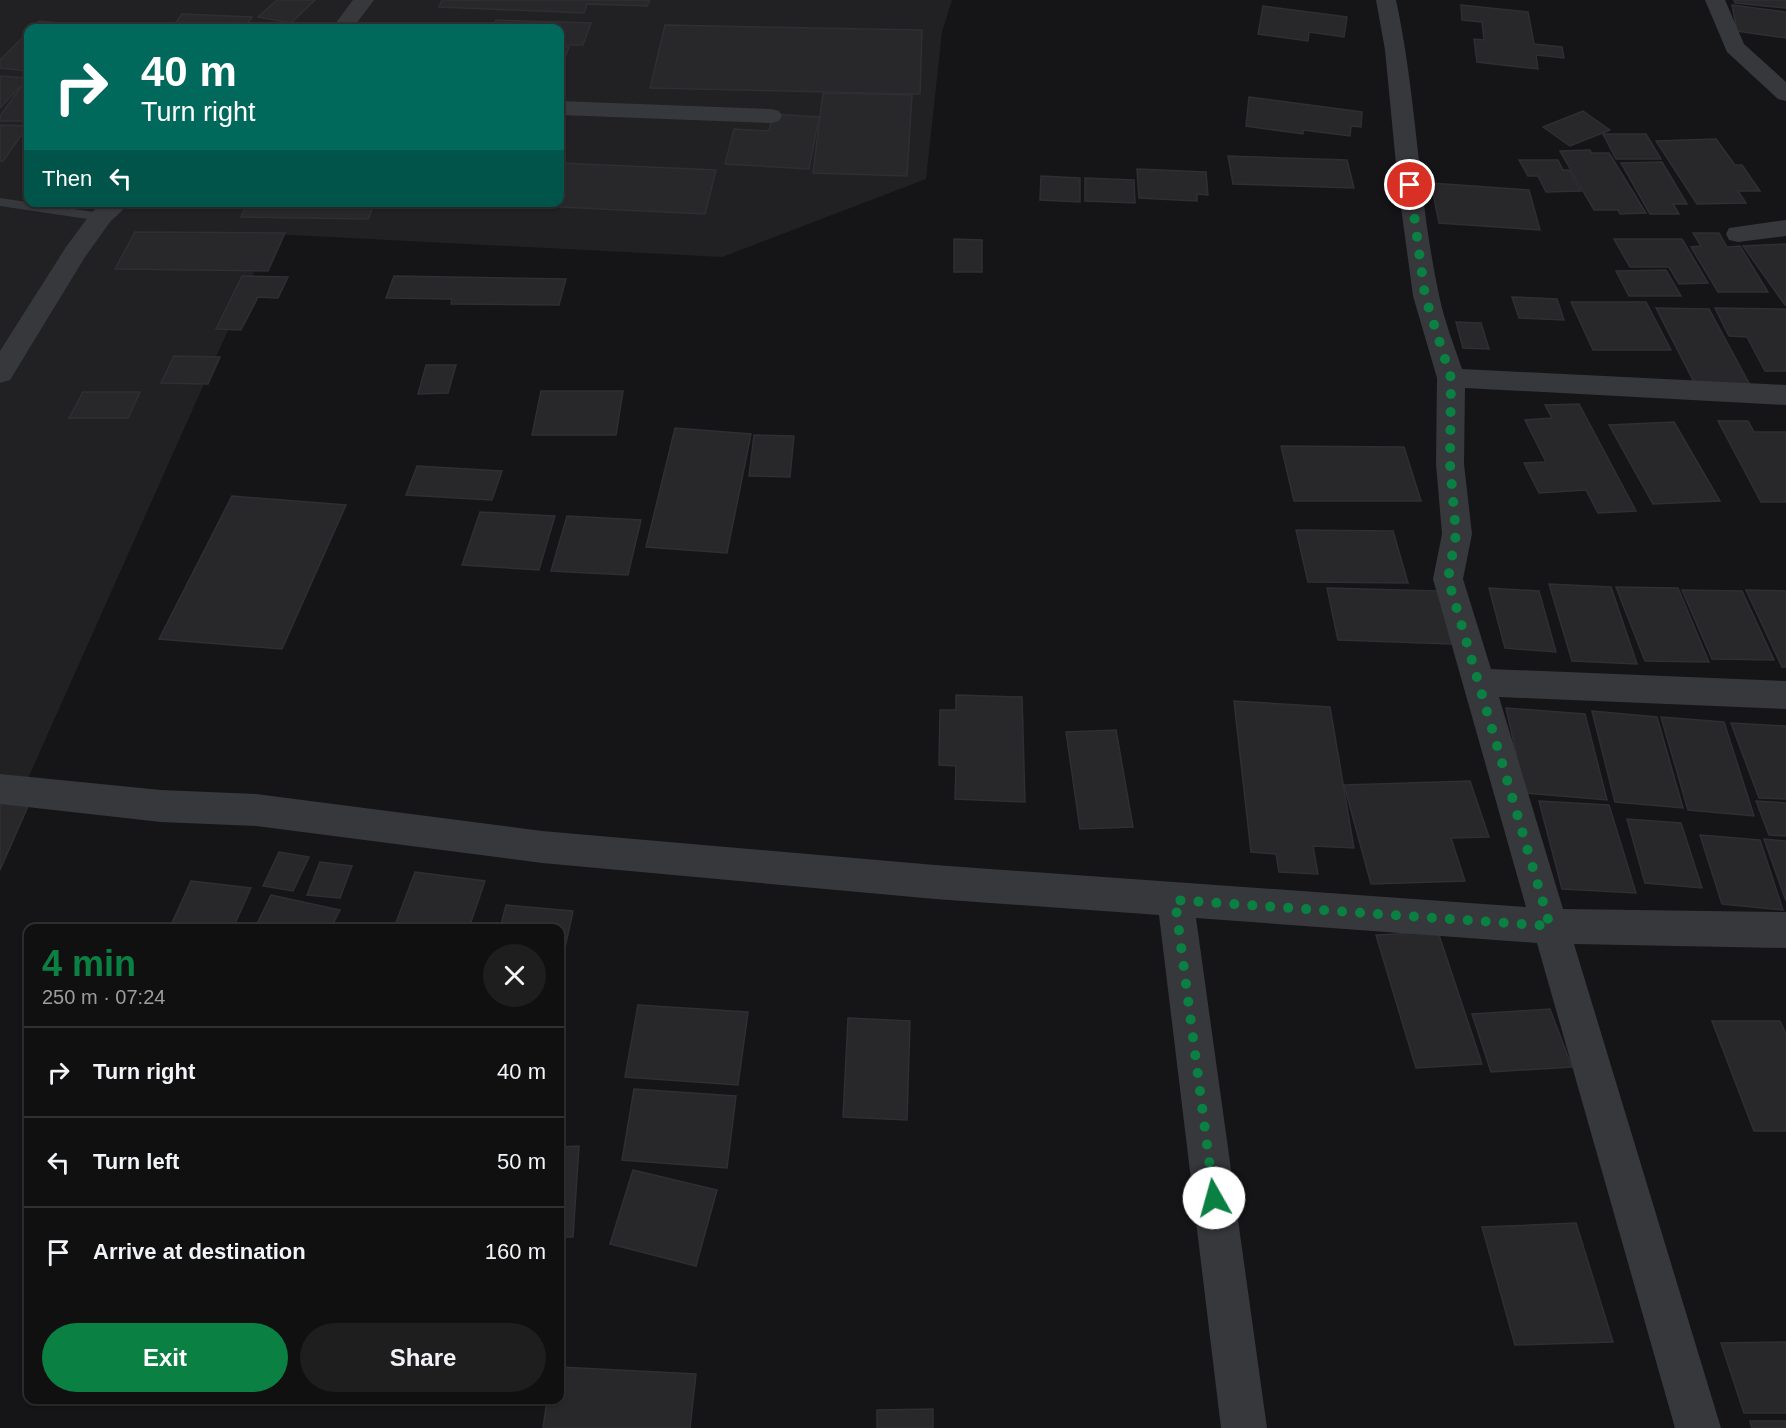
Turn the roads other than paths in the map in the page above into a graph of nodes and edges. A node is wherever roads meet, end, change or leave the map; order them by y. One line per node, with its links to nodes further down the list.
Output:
1 (364, 0): 4 (street)
2 (1386, 0): 15 (street)
3 (1715, 0): 5 (street)
4 (345, 24)
5 (1786, 94)
6 (564, 108): 7 (street)
7 (771, 116)
8 (0, 202): 9 (lane)
9 (24, 204)
10 (69, 207): 11 (lane)
11 (110, 210): 14 (street)
12 (1786, 228): 13 (street)
13 (1738, 234)
14 (0, 372)
15 (1451, 378): 16 (street); 17 (street)
16 (1786, 395)
17 (1478, 682): 18 (street); 21 (street)
18 (1786, 695)
19 (0, 789): 20 (street)
20 (1175, 900): 21 (street); 23 (street)
21 (1550, 926): 22 (street); 24 (street)
22 (1786, 930)
23 (1244, 1428)
24 (1698, 1428)

